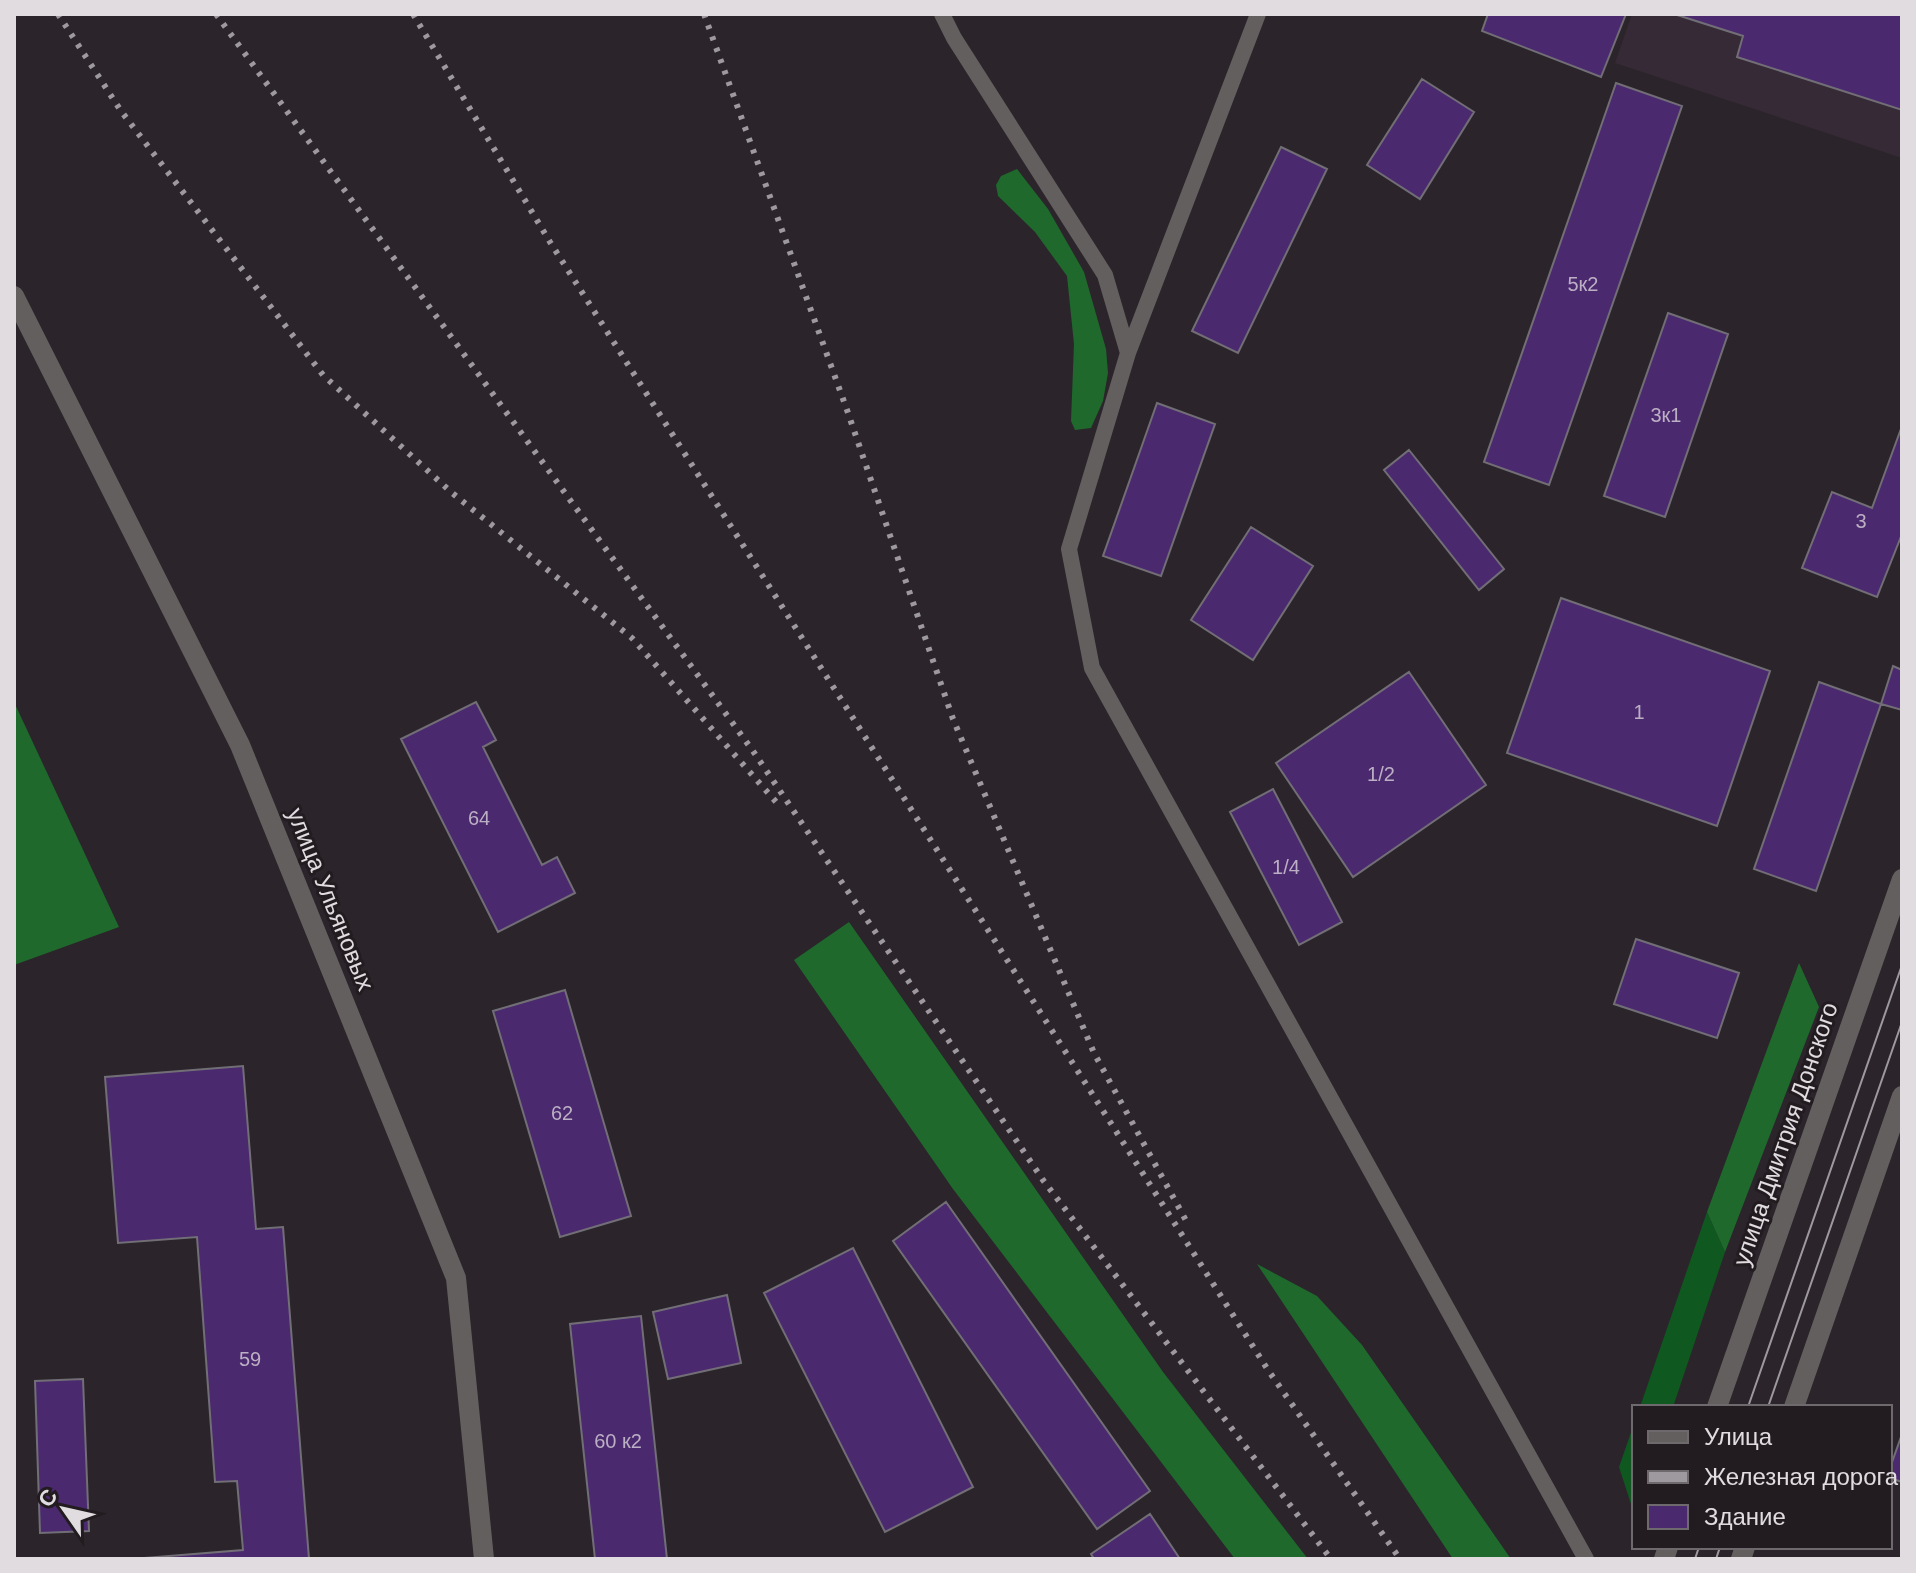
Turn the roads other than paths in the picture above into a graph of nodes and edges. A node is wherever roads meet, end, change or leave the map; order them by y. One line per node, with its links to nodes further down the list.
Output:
1 (942, 14): 4 (lane)
2 (1258, 14): 4 (lane)
3 (14, 296): 9 (street, улица Ульяновых)
4 (1128, 353): 10 (lane)
5 (1902, 879): 7 (street, улица Дмитрия Донского)
6 (1902, 1096): 8 (street)
7 (1718, 1405)
8 (1795, 1405)
9 (484, 1559)
10 (1586, 1559)

